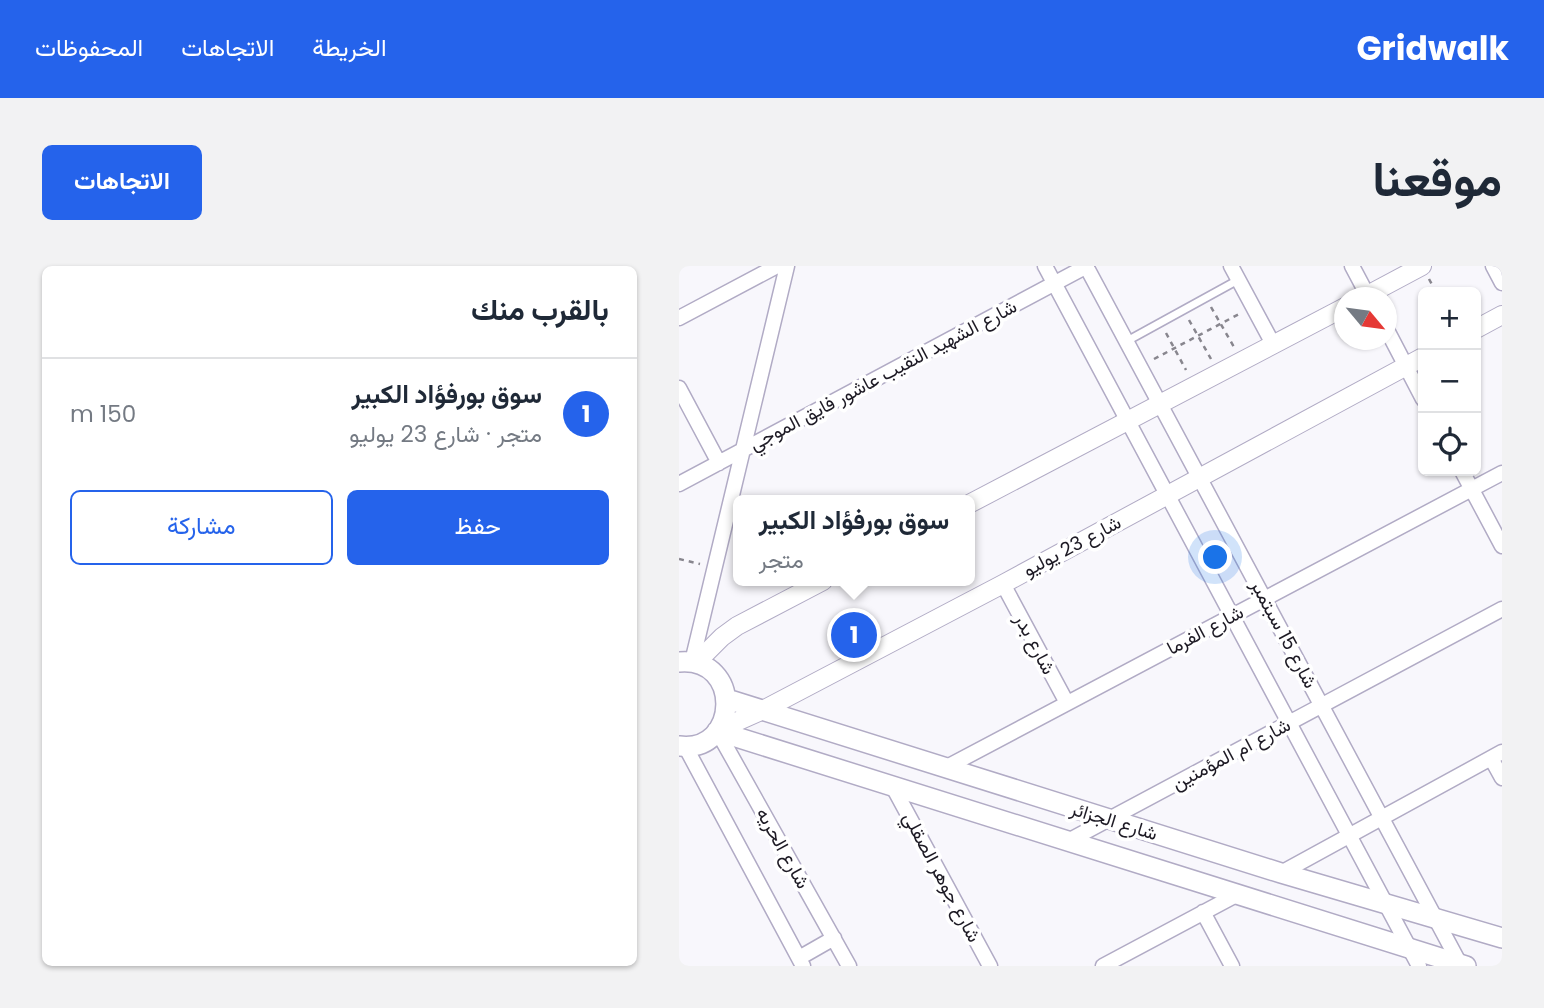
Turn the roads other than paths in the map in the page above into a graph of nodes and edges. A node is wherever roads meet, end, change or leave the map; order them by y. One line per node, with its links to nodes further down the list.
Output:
1 (777, 266): 16 (street)
2 (787, 266): 27 (street)
3 (1045, 266): 11 (street, شارع 15 سبتمبر)
4 (1087, 266): 11 (street, شارع الشهيد النقيب عاشور فايق الموجي); 18 (street, شارع 15 سبتمبر)
5 (1231, 266): 9 (street)
6 (1352, 266): 12 (street)
7 (1422, 266): 13 (street)
8 (1493, 266): 10 (street)
9 (1239, 280): 18 (lane); 19 (street)
10 (1502, 283)
11 (1054, 284): 26 (street, شارع 15 سبتمبر); 27 (street, شارع الشهيد النقيب عاشور فايق الموجي)
12 (1361, 287)
13 (1384, 287)
14 (1334, 313): 19 (street)
15 (1502, 315): 17 (street)
16 (679, 318)
17 (1481, 326)
18 (1127, 341): 25 (street, شارع 15 سبتمبر)
19 (1273, 344): 25 (street)
20 (1397, 349): 22 (street)
21 (1418, 360): 22 (street, شارع 23 يوليو)
22 (1406, 367): 24 (street); 31 (street, شارع 23 يوليو)
23 (679, 388): 28 (street)
24 (1418, 390)
25 (1160, 403): 26 (street); 31 (street, شارع 15 سبتمبر)
26 (1128, 421): 35 (street, شارع 15 سبتمبر); 37 (street)
27 (744, 449): 28 (street, شارع الشهيد النقيب عاشور فايق الموجي); 34 (street)
28 (719, 463): 32 (street, شارع الشهيد النقيب عاشور فايق الموجي)
29 (1502, 473): 33 (street, شارع الفرما)
30 (1465, 476): 33 (street)
31 (1200, 478): 35 (street, شارع 23 يوليو); 41 (street, شارع 15 سبتمبر)
32 (679, 484)
33 (1472, 489): 38 (street); 41 (street, شارع الفرما)
34 (733, 495)
35 (1167, 495): 39 (street, شارع 23 يوليو); 43 (street, شارع 15 سبتمبر)
36 (733, 496): 44 (street)
37 (975, 501)
38 (1502, 546)
39 (1003, 584): 46 (street, شارع بدر); 48 (street, شارع 23 يوليو)
40 (813, 586): 44 (street)
41 (1264, 599): 43 (street, شارع الفرما); 47 (street, شارع 15 سبتمبر)
42 (1502, 609): 47 (street, شارع ام المؤمنين)
43 (1232, 616): 46 (street, شارع الفرما); 49 (street, شارع 15 سبتمبر)
44 (686, 661): 45 (main road)
45 (727, 699): 48 (main road, شارع الجزائر); 50 (main road)
46 (1067, 704): 53 (street, شارع الفرما)
47 (1322, 705): 49 (street, شارع ام المؤمنين); 56 (street, شارع 15 سبتمبر)
48 (763, 710): 50 (street, شارع 23 يوليو); 53 (main road, شارع الجزائر)
49 (1289, 723): 57 (street, شارع ام المؤمنين); 58 (street, شارع 15 سبتمبر)
50 (717, 731): 51 (main road); 55 (main road, شارع الجزائر); 65 (street, شارع الحريه)
51 (681, 747): 68 (street, شارع الحريه)
52 (1497, 755): 54 (street); 56 (street)
53 (945, 768): 57 (main road, شارع الجزائر)
54 (1502, 778)
55 (893, 787): 59 (main road, شارع الجزائر); 72 (street, شارع جوهر الصقلي)
56 (1381, 817): 58 (street); 64 (street, شارع 15 سبتمبر)
57 (1108, 819): 59 (street, شارع ام المؤمنين); 60 (main road, شارع الجزائر)
58 (1349, 835): 60 (street); 62 (street, شارع 15 سبتمبر)
59 (1070, 840): 61 (main road, شارع الجزائر)
60 (1281, 873): 62 (main road, شارع الجزائر)
61 (1238, 894): 63 (street); 67 (main road, شارع الجزائر)
62 (1386, 903): 64 (main road, شارع الجزائر); 67 (street, شارع 15 سبتمبر)
63 (1203, 912): 69 (street); 73 (street)
64 (1436, 917): 66 (main road, شارع الجزائر); 70 (street, شارع 15 سبتمبر)
65 (834, 938): 68 (street); 71 (street, شارع الحريه)
66 (1502, 938)
67 (1409, 948): 70 (main road, شارع الجزائر); 74 (street, شارع 15 سبتمبر)
68 (801, 962)
69 (1109, 965)
70 (1462, 965)
71 (849, 966)
72 (990, 966)
73 (1232, 966)
74 (1419, 966)

